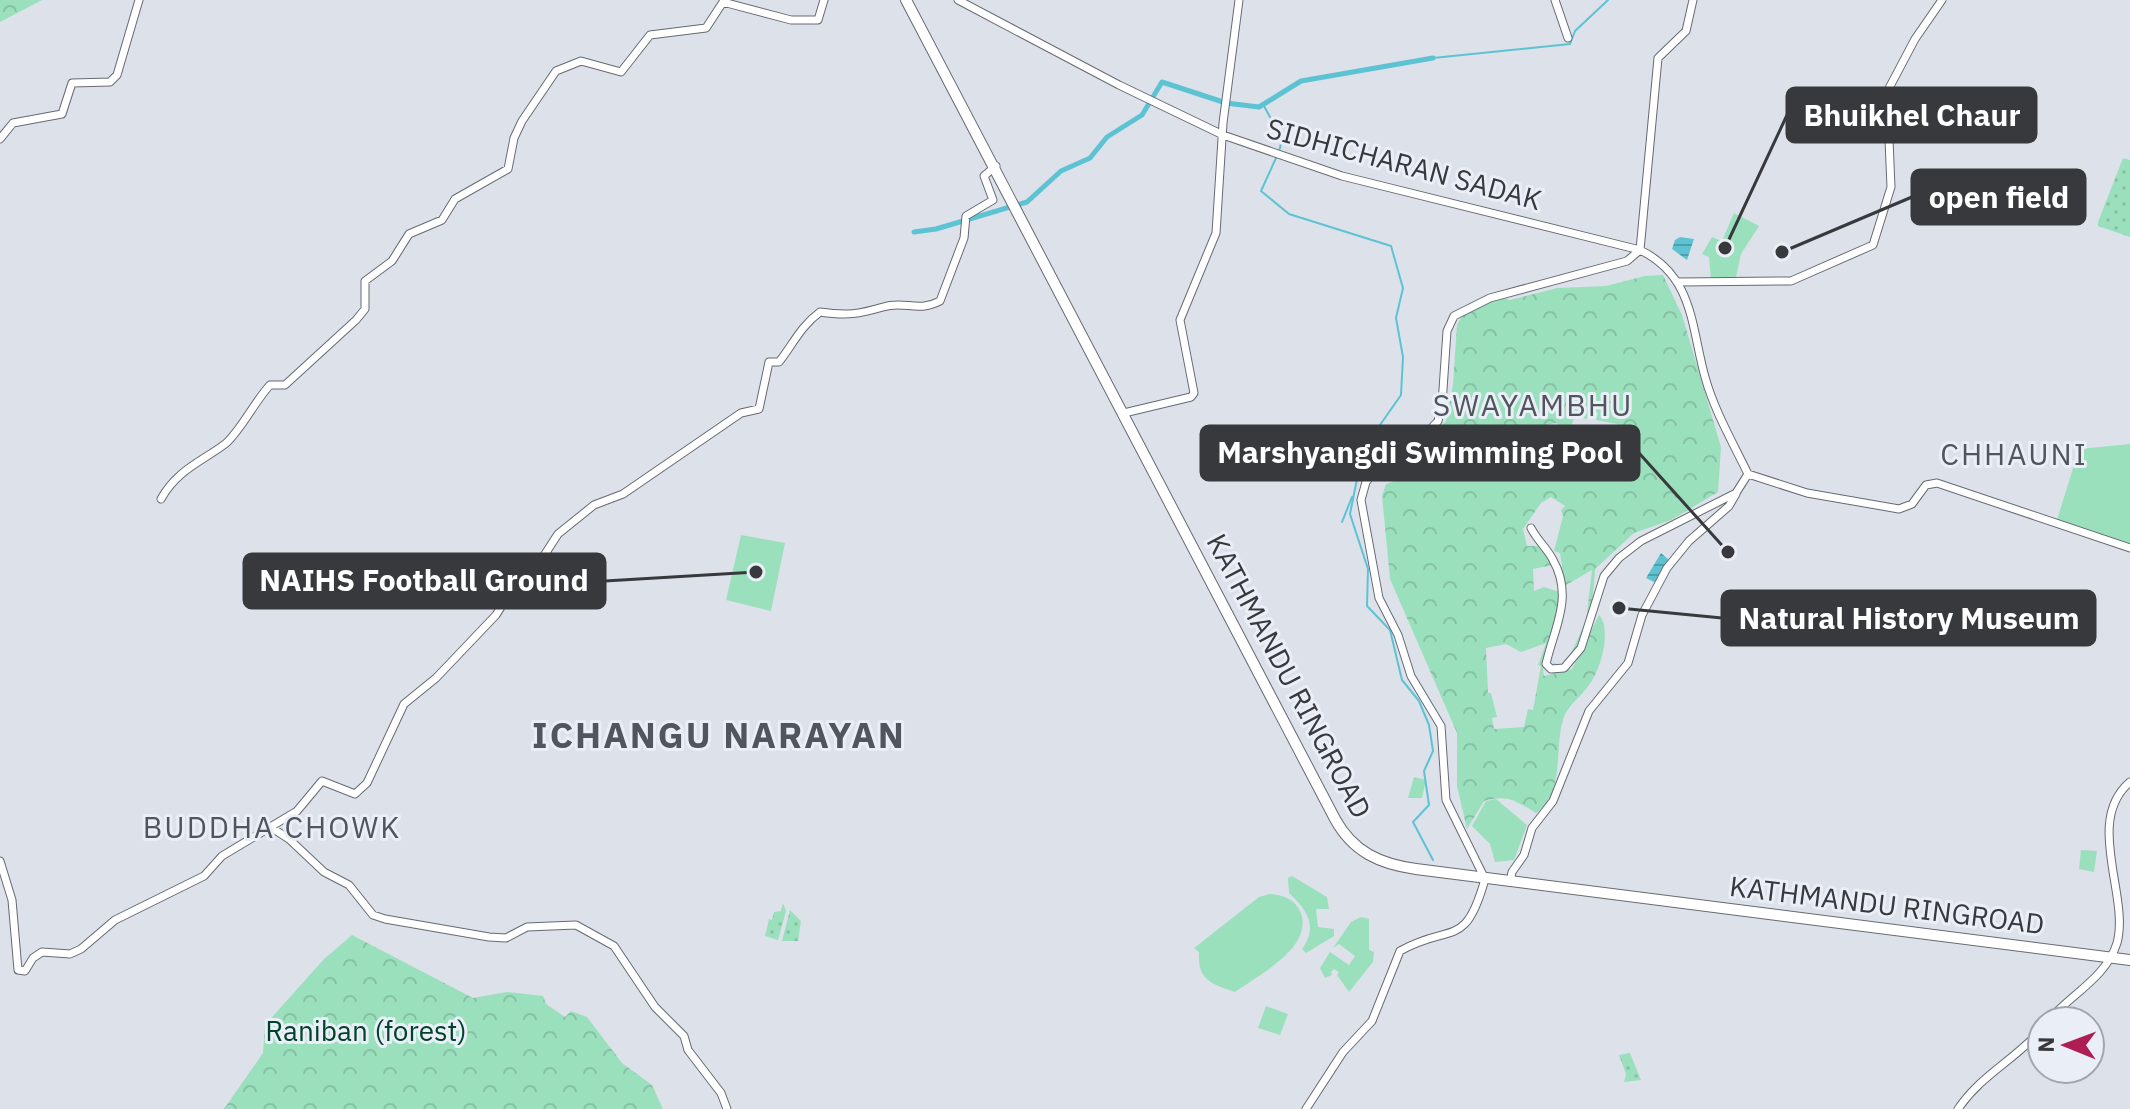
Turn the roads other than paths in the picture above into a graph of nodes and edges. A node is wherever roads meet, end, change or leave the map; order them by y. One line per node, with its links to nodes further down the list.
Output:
1 (139, 0): 11 (street)
2 (824, 0): 18 (street)
3 (906, 0): 12 (highway, KATHMANDU RINGROAD)
4 (958, 0): 10 (street, SIDHICHARAN SADAK)
5 (1239, 0): 10 (street)
6 (1555, 0): 9 (street)
7 (1693, 0): 13 (street)
8 (1942, 0): 14 (street)
9 (1568, 38)
10 (1223, 135): 13 (street, SIDHICHARAN SADAK); 15 (street)
11 (0, 139)
12 (996, 166): 15 (highway, KATHMANDU RINGROAD); 22 (street)
13 (1640, 250): 14 (street, SIDHICHARAN SADAK); 24 (street)
14 (1679, 282): 16 (street)
15 (1124, 413): 24 (highway, KATHMANDU RINGROAD)
16 (1748, 474): 17 (street); 20 (street)
17 (1738, 492): 19 (street); 25 (street)
18 (161, 499)
19 (1531, 528)
20 (2130, 548)
21 (2130, 782): 26 (street)
22 (272, 828): 23 (street); 30 (street)
23 (0, 861)
24 (1485, 879): 25 (highway, KATHMANDU RINGROAD); 31 (street)
25 (1510, 882): 26 (highway, KATHMANDU RINGROAD)
26 (2111, 958): 27 (highway, KATHMANDU RINGROAD); 28 (street)
27 (2128, 960)
28 (2062, 1005)
29 (2026, 1047): 32 (street)
30 (727, 1109)
31 (1306, 1109)
32 (1958, 1109)

